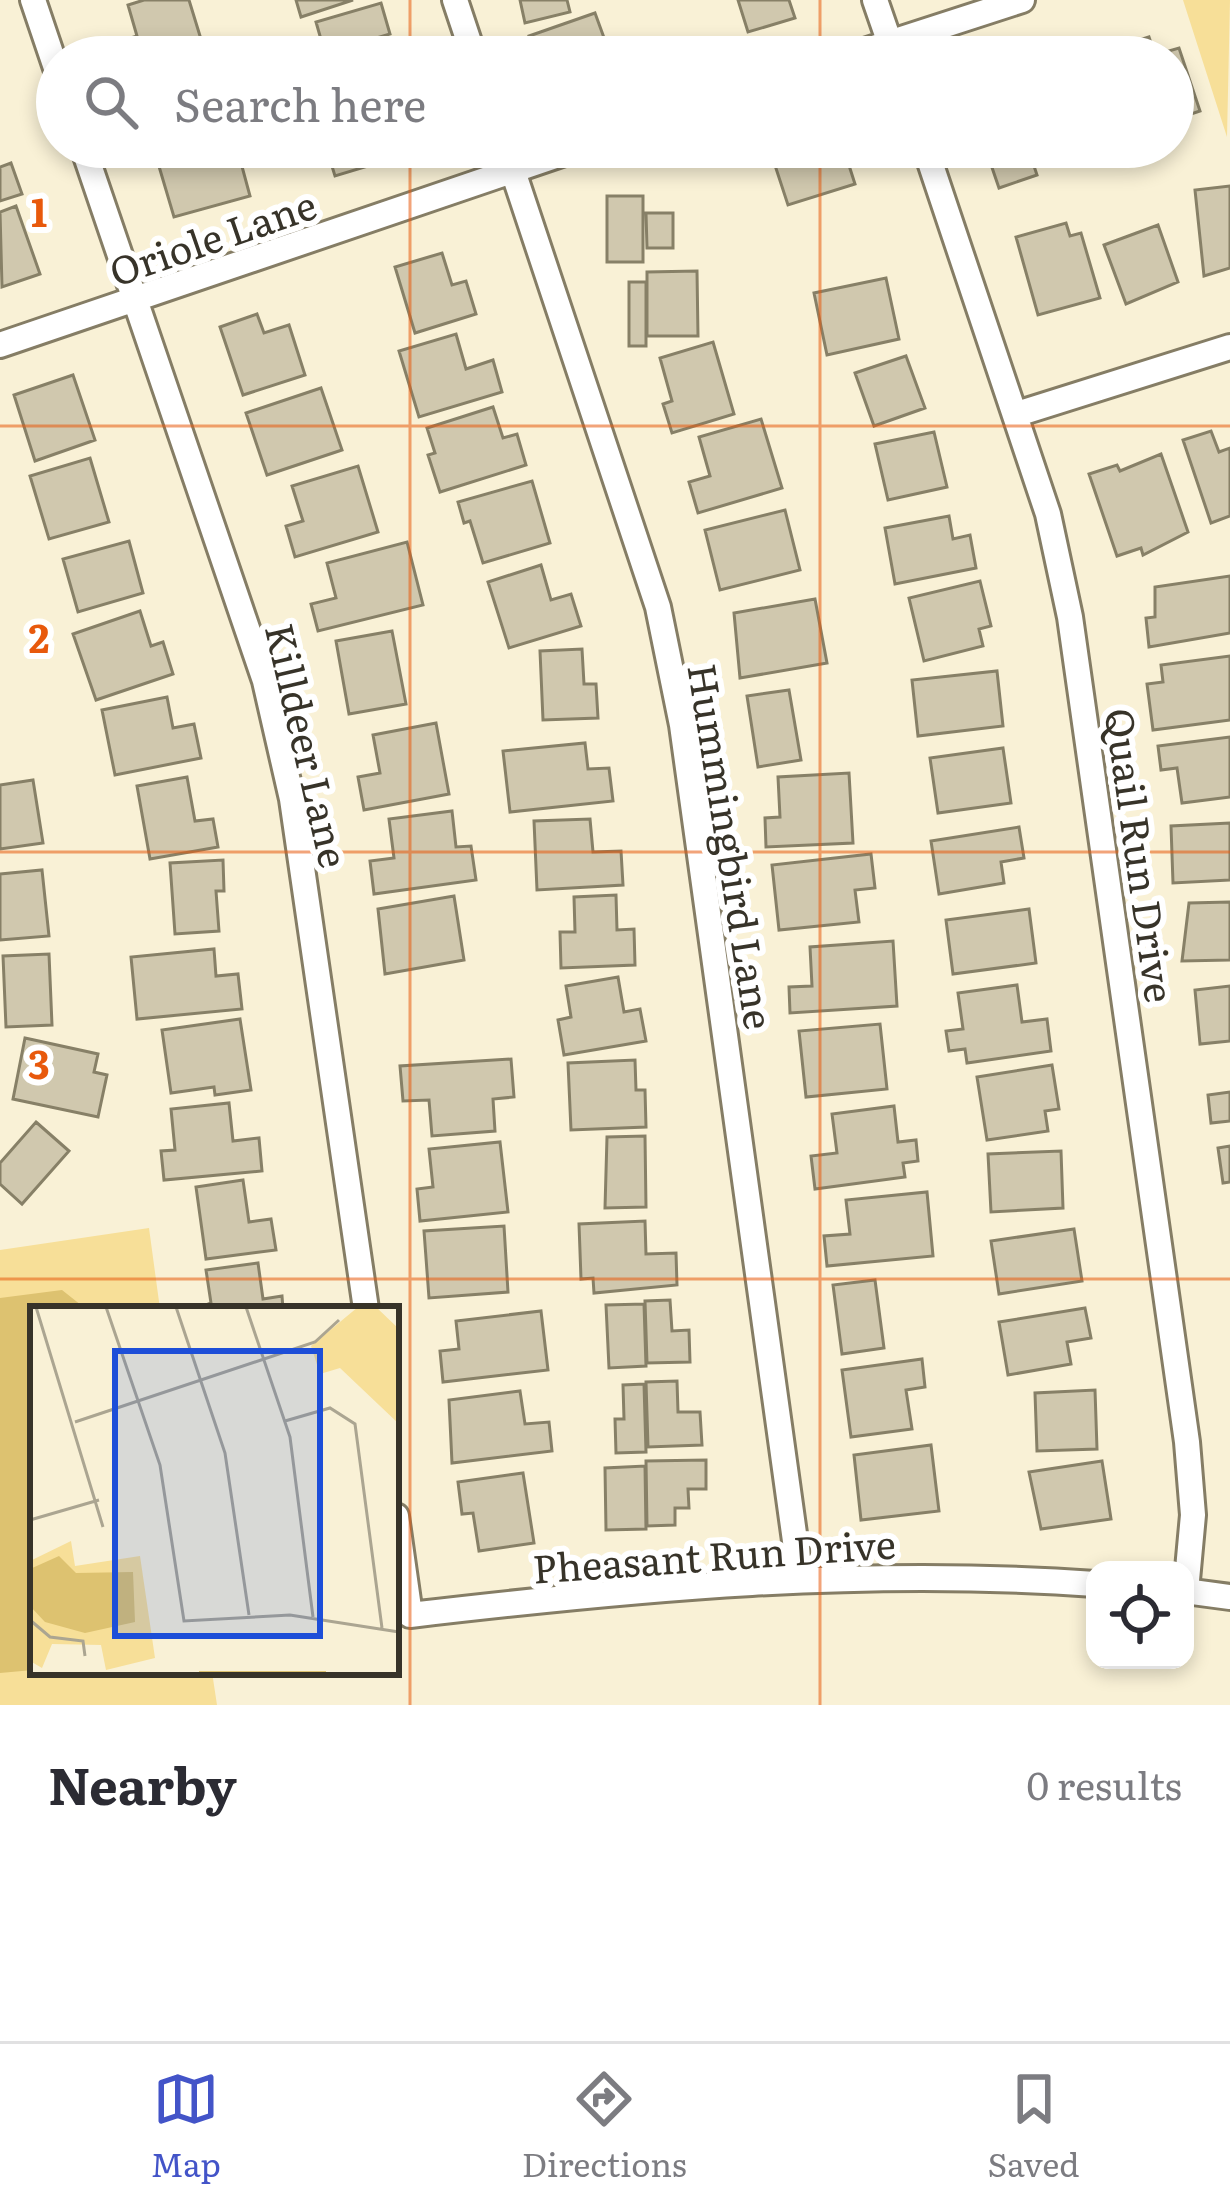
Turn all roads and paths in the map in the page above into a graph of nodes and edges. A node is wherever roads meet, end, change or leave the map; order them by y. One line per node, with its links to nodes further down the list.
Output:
1 (33, 0): 5 (street)
2 (454, 0): 6 (street)
3 (875, 0): 7 (street)
4 (1022, 0): 8 (street)
5 (45, 36)
6 (467, 36)
7 (887, 36)
8 (928, 36)
9 (90, 168): 13 (street, Killdeer Lane)
10 (485, 168): 13 (street, Oriole Lane)
11 (512, 168): 20 (street, Hummingbird Lane)
12 (933, 168): 16 (street, Quail Run Drive)
13 (135, 301): 14 (street, Oriole Lane); 17 (street, Killdeer Lane)
14 (0, 345)
15 (1230, 347): 16 (street)
16 (1017, 414): 19 (street, Quail Run Drive)
17 (366, 1306)
18 (399, 1537): 20 (street, Pheasant Run Drive)
19 (1188, 1561)
20 (800, 1577): 21 (street, Pheasant Run Drive)
21 (1086, 1584)
22 (1194, 1592): 23 (street)
23 (1230, 1597)

